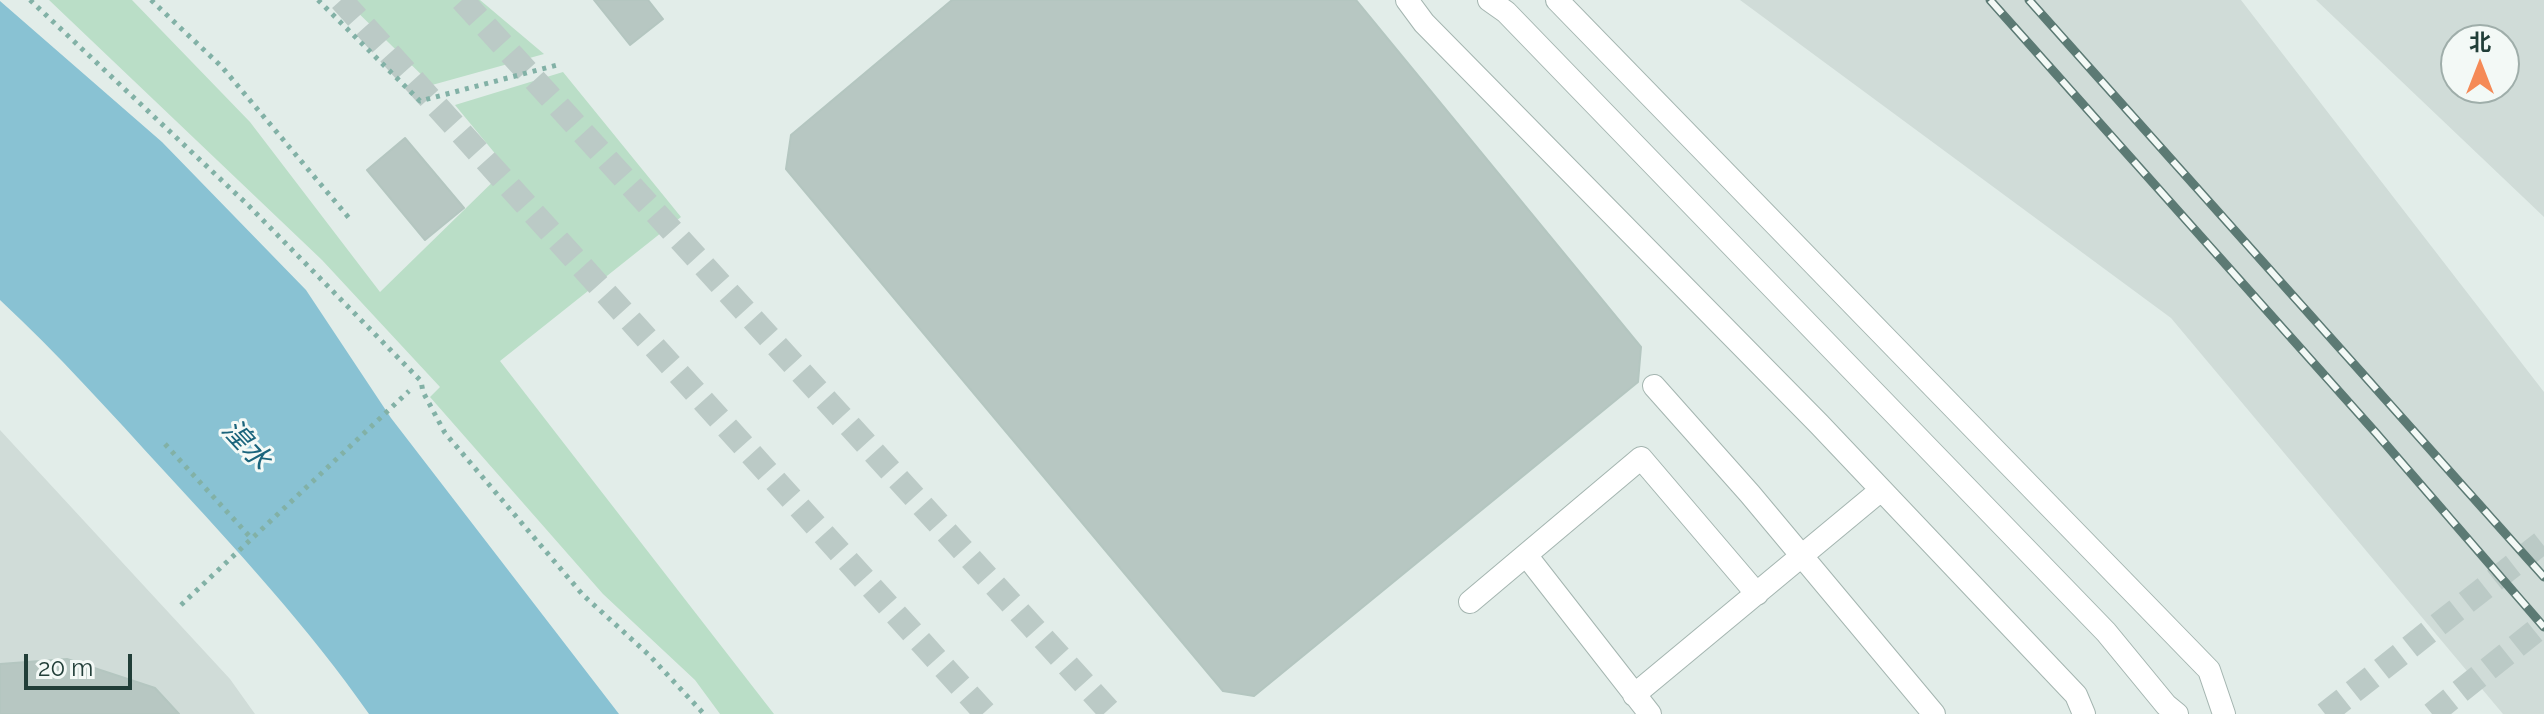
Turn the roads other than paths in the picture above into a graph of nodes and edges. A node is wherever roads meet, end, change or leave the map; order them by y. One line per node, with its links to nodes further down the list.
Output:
1 (1407, 0): 5 (lane)
2 (1489, 0): 14 (lane)
3 (1557, 0): 15 (lane)
4 (1654, 386): 7 (lane)
5 (1881, 490): 7 (lane); 13 (lane)
6 (1526, 555): 8 (lane); 9 (lane); 10 (lane)
7 (1801, 557): 8 (lane); 12 (lane)
8 (1757, 594): 10 (lane)
9 (1470, 602)
10 (1634, 695): 11 (lane)
11 (1650, 714)
12 (1934, 714)
13 (2084, 714)
14 (2177, 714)
15 (2224, 714)

